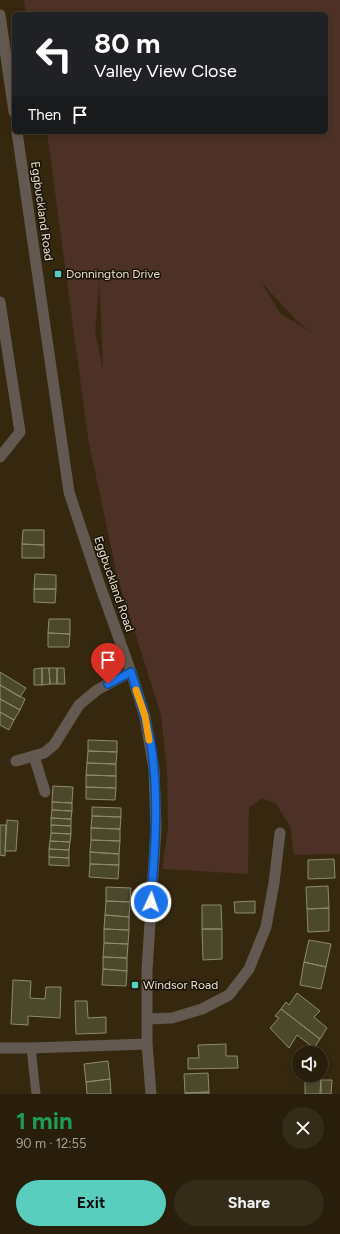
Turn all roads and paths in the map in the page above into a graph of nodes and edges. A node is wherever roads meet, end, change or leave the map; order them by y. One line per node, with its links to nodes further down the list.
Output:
1 (0, 15): 2 (street)
2 (12, 98)
3 (17, 134): 6 (street, Eggbuckland Road)
4 (0, 302): 5 (street)
5 (0, 457)
6 (131, 672): 7 (street); 11 (street, Eggbuckland Road)
7 (34, 756): 8 (street); 9 (street)
8 (16, 761)
9 (44, 792)
10 (280, 833): 11 (street)
11 (147, 1019): 12 (street, Eggbuckland Road)
12 (147, 1044): 14 (street); 16 (street, Eggbuckland Road)
13 (0, 1048): 14 (street)
14 (31, 1048): 15 (lane)
15 (36, 1094)
16 (150, 1094)

